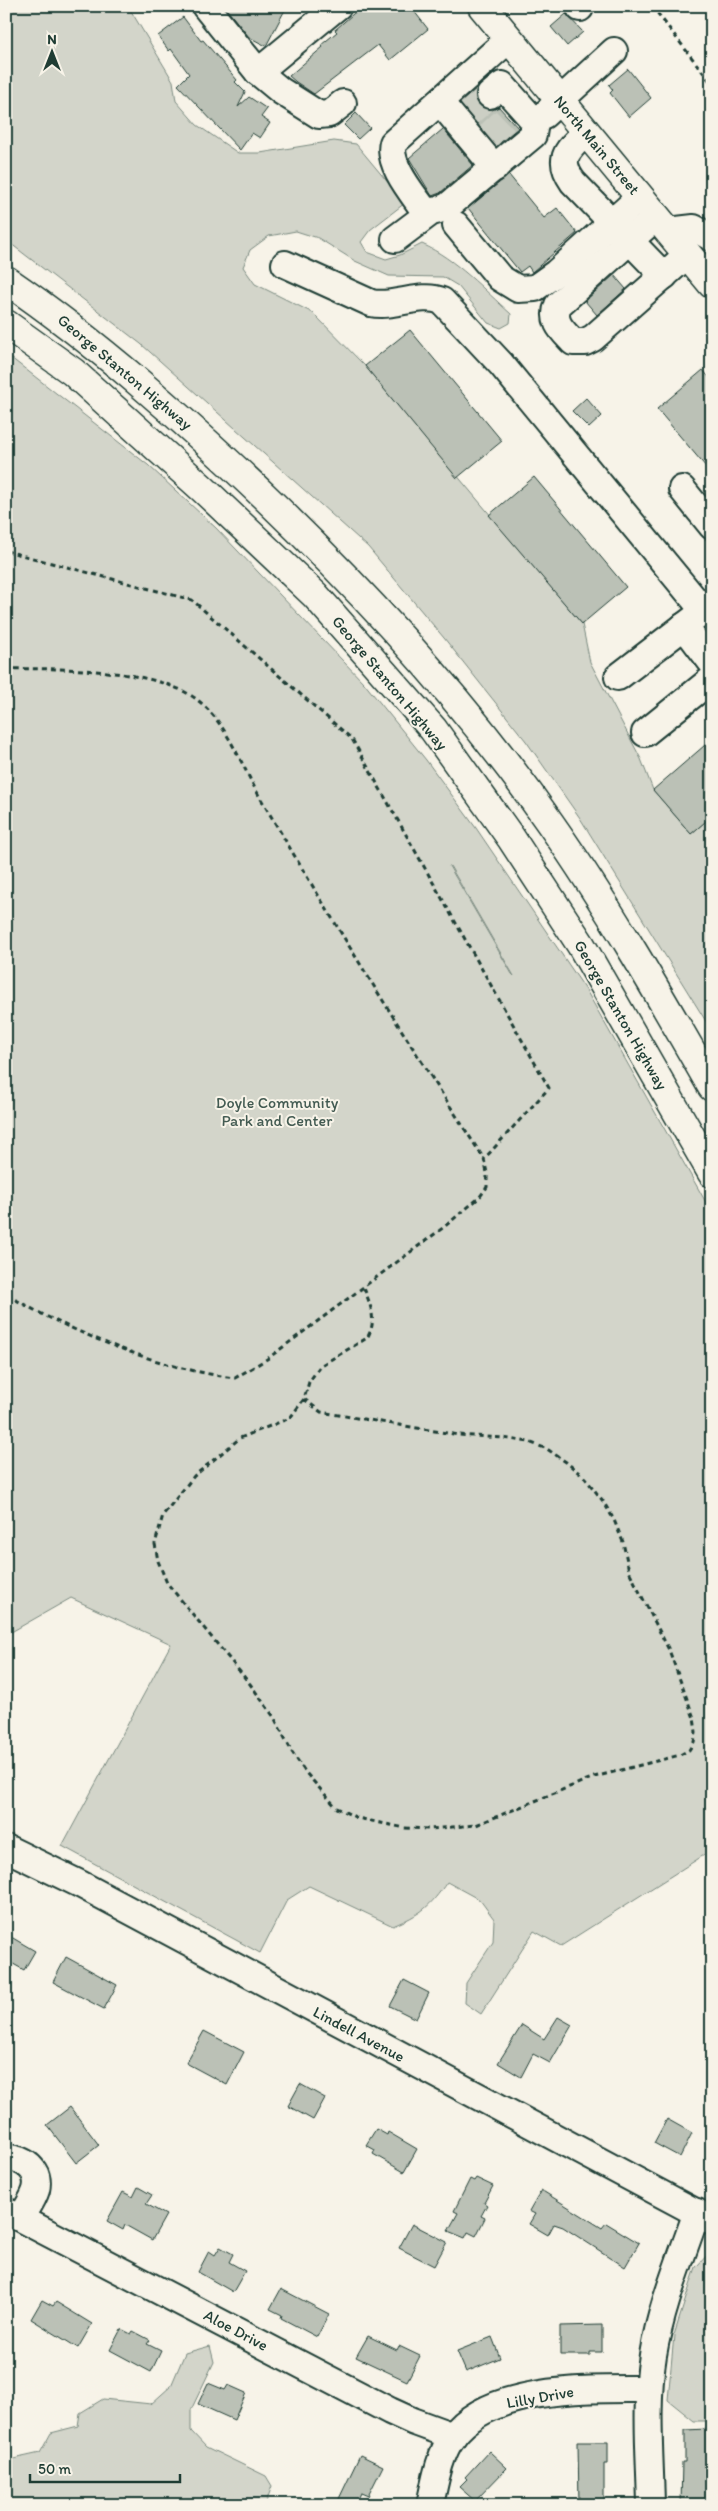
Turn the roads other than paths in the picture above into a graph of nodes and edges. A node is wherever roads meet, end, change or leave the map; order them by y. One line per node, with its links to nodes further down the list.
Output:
1 (206, 6): 7 (street)
2 (338, 6): 7 (street)
3 (492, 10): 4 (highway, North Main Street)
4 (509, 38): 6 (street); 8 (highway, North Main Street)
5 (614, 51): 8 (street)
6 (483, 62): 9 (street); 11 (street)
7 (258, 72): 10 (street)
8 (560, 101): 11 (street); 13 (highway, North Main Street)
9 (440, 102): 12 (street); 14 (street)
10 (343, 103)
11 (522, 120): 14 (street)
12 (414, 123): 14 (street); 16 (street)
13 (586, 132): 15 (highway, North Main Street); 17 (street)
14 (489, 154): 16 (street)
15 (640, 197): 17 (street); 18 (highway, North Main Street)
16 (432, 212): 21 (street)
17 (612, 222): 19 (street); 22 (street)
18 (662, 224): 20 (street); 22 (street); 23 (highway, North Main Street)
19 (456, 225)
20 (706, 231)
21 (395, 239)
22 (631, 240): 25 (street); 25 (street)
23 (688, 255): 25 (street); 27 (highway, North Main Street)
24 (285, 264): 31 (street)
25 (664, 276)
26 (6, 280): 36 (highway, George Stanton Highway)
27 (712, 284)
28 (6, 324): 37 (highway, George Stanton Highway)
29 (682, 489): 30 (street)
30 (712, 526)
31 (704, 611): 32 (street); 33 (street)
32 (712, 663)
33 (618, 677)
34 (712, 679): 35 (street)
35 (646, 733)
36 (712, 1087)
37 (712, 1173)
38 (6, 1848): 41 (street, Lindell Avenue)
39 (6, 2158): 40 (street, Aloe Drive)
40 (14, 2214): 43 (street, Aloe Drive)
41 (704, 2217): 42 (street)
42 (649, 2388): 43 (street, Lilly Drive); 45 (street)
43 (453, 2436): 44 (street, Lilly Drive)
44 (430, 2505)
45 (651, 2505)

